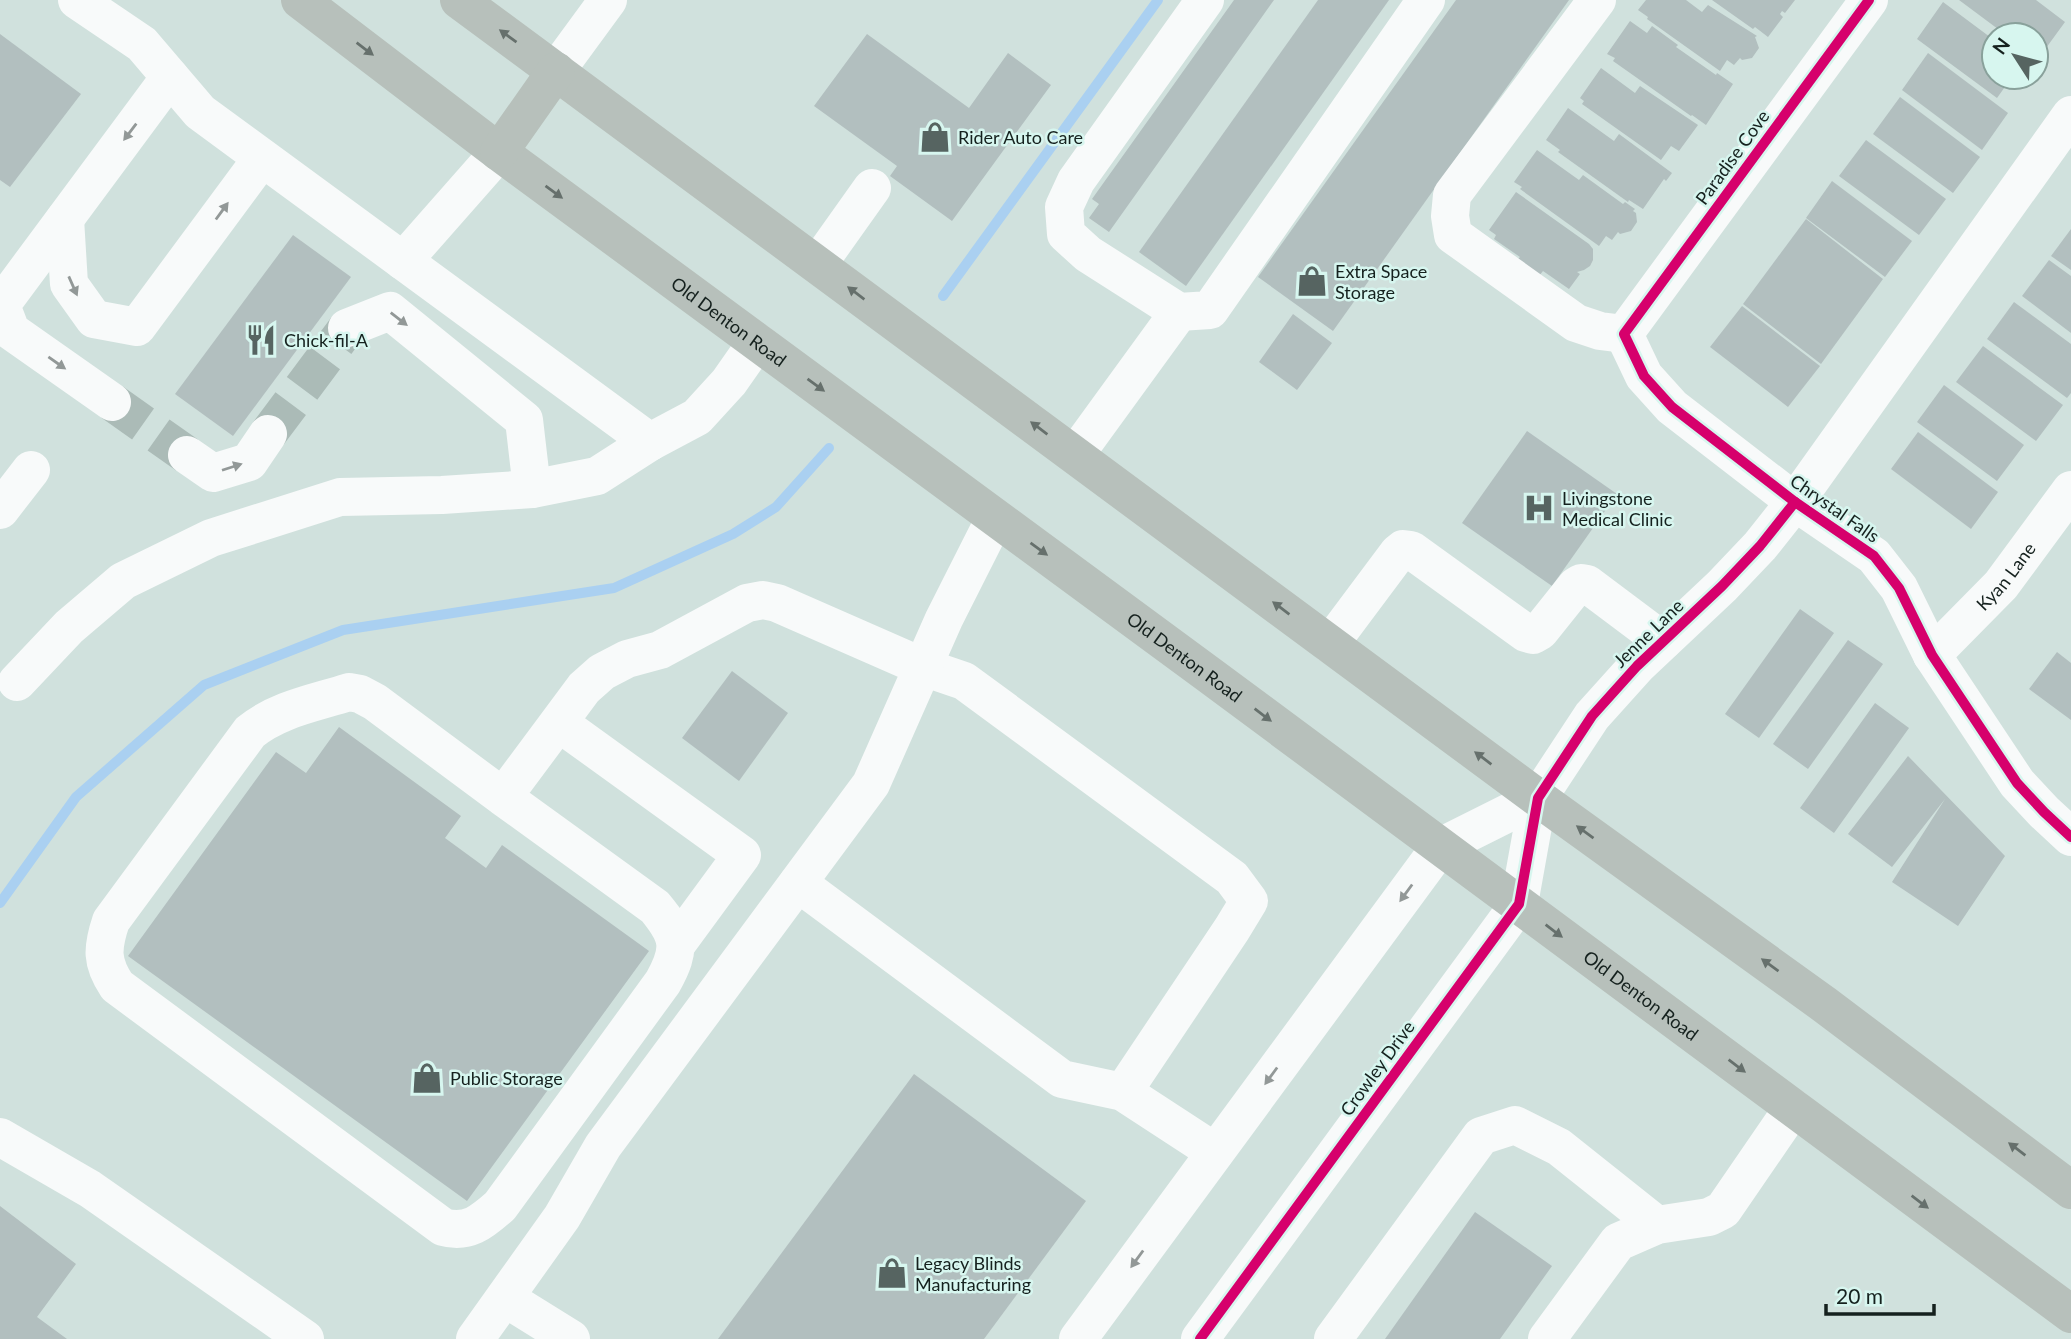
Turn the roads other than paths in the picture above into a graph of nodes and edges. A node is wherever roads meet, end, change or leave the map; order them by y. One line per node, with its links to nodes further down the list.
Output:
1 (77, 0): 10 (street)
2 (300, 0): 12 (main road, Old Denton Road, one-way to 12)
3 (459, 0): 9 (main road, one-way to 3)
4 (608, 0): 9 (street)
5 (1205, 0): 18 (street)
6 (1426, 0): 18 (street)
7 (1597, 0): 20 (street)
8 (1869, 0): 20 (street, Paradise Cove)
9 (556, 71): 12 (main road); 17 (main road)
10 (170, 78): 13 (street); 15 (street, one-way to 15)
11 (2071, 115): 30 (street, Jenne Lane)
12 (499, 152): 16 (street); 21 (main road, Old Denton Road, one-way to 21)
13 (262, 158): 15 (street, one-way to 13); 16 (street)
14 (872, 188): 17 (street)
15 (65, 219): 22 (street, one-way to 22)
16 (403, 261): 24 (street)
17 (818, 264): 26 (main road, one-way to 17)
18 (1179, 312): 26 (street)
19 (346, 328): 28 (street, one-way to 28)
20 (1624, 334): 30 (street, Chrystal Falls)
21 (757, 342): 24 (street); 32 (main road, Old Denton Road, one-way to 32)
22 (112, 402)
23 (268, 434): 25 (street, one-way to 23)
24 (650, 442): 28 (street)
25 (187, 455)
26 (1075, 455): 34 (main road, one-way to 26)
27 (31, 470): 31 (street)
28 (531, 489): 37 (street)
29 (2071, 490): 35 (street, Kyan Lane)
30 (1795, 502): 33 (street, Jenne Lane); 35 (street, Chrystal Falls)
31 (0, 510)
32 (995, 518): 36 (street); 42 (main road, Old Denton Road, one-way to 42)
33 (1662, 641): 34 (street); 40 (street, Jenne Lane)
34 (1330, 644): 40 (main road, one-way to 34)
35 (1932, 655): 41 (street, Chrystal Falls)
36 (923, 667): 38 (street); 43 (street); 46 (street)
37 (6, 686)
38 (559, 723): 39 (street); 45 (street)
39 (503, 797): 45 (street); 45 (street)
40 (1538, 799): 42 (street); 44 (street, Crowley Drive); 50 (main road, one-way to 40)
41 (2071, 838)
42 (1440, 846): 44 (main road, Old Denton Road); 49 (street, one-way to 49)
43 (798, 884): 46 (street); 52 (street)
44 (1519, 905): 47 (main road, Old Denton Road, one-way to 47); 58 (street, Crowley Drive)
45 (676, 945)
46 (1123, 1092): 49 (street)
47 (1793, 1108): 51 (street); 53 (main road, Old Denton Road, one-way to 53)
48 (0, 1137): 54 (street)
49 (1215, 1152): 57 (street, one-way to 57)
50 (2071, 1190)
51 (1657, 1225): 59 (street); 60 (street)
52 (505, 1298): 55 (street); 56 (street)
53 (2071, 1314)
54 (305, 1339)
55 (475, 1339)
56 (570, 1339)
57 (1078, 1339)
58 (1200, 1339)
59 (1333, 1339)
60 (1547, 1339)

